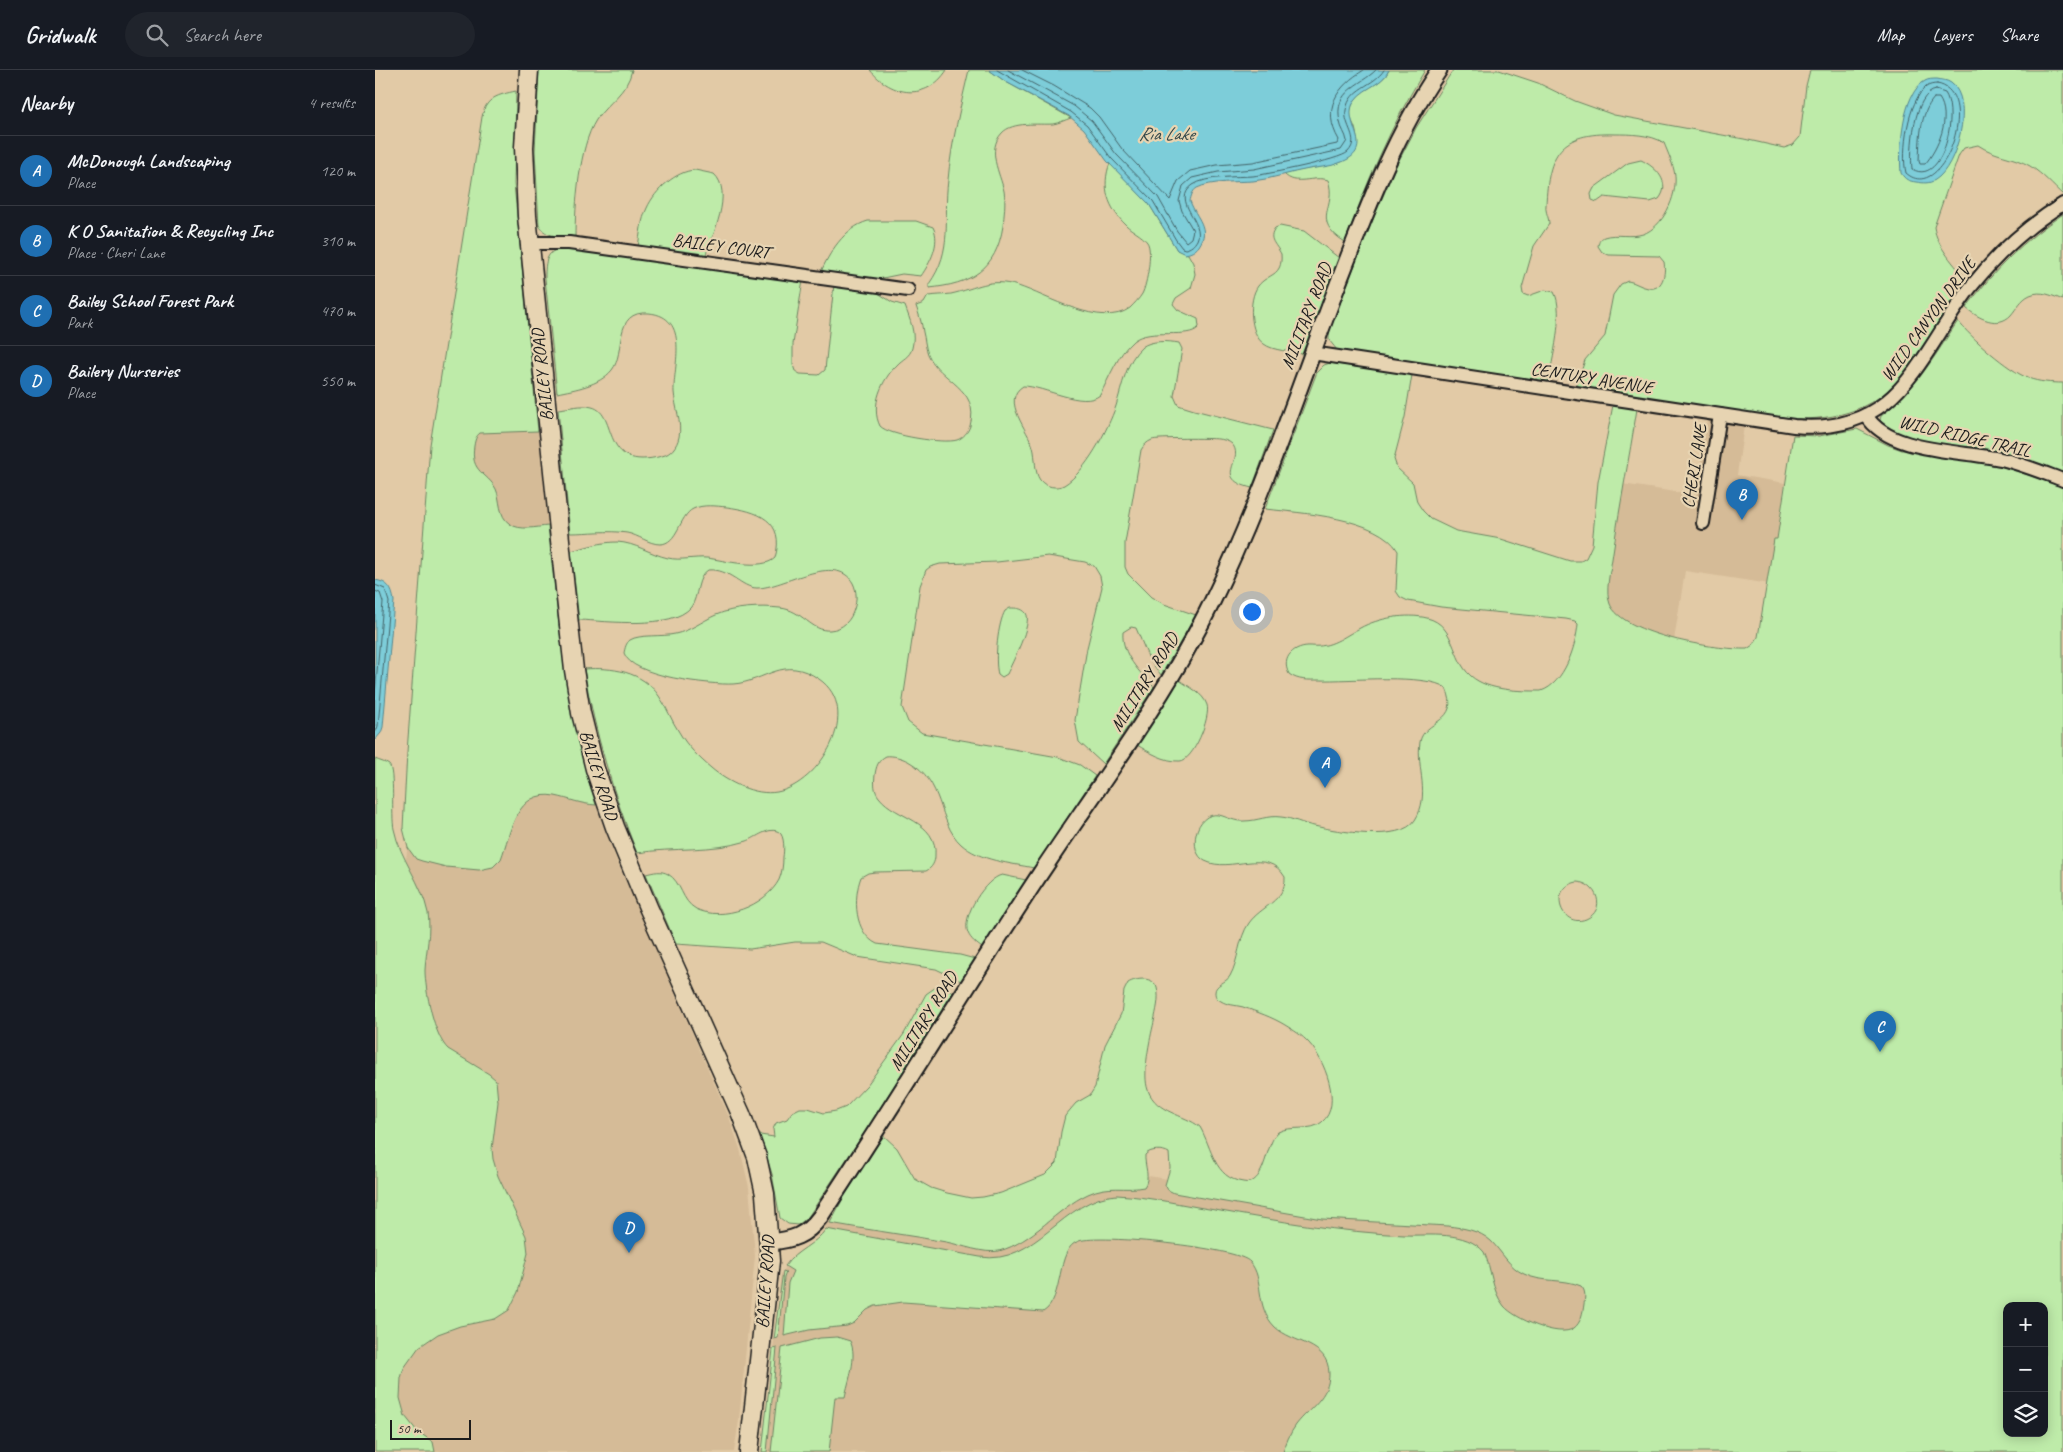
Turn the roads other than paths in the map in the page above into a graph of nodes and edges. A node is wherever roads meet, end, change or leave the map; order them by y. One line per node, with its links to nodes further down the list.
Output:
1 (529, 70): 4 (main road, BAILEY ROAD)
2 (1439, 70): 6 (street, MILITARY ROAD)
3 (2063, 204): 8 (street, WILD CANYON DRIVE)
4 (529, 243): 5 (street, BAILEY COURT); 11 (main road, BAILEY ROAD)
5 (908, 290)
6 (1312, 353): 7 (street, CENTURY AVENUE); 11 (street, MILITARY ROAD)
7 (1720, 415): 8 (street, CENTURY AVENUE); 10 (street, CHERI LANE)
8 (1866, 415): 9 (street, WILD RIDGE TRAIL)
9 (2063, 480)
10 (1703, 523)
11 (770, 1242): 12 (main road, BAILEY ROAD)
12 (749, 1452)

